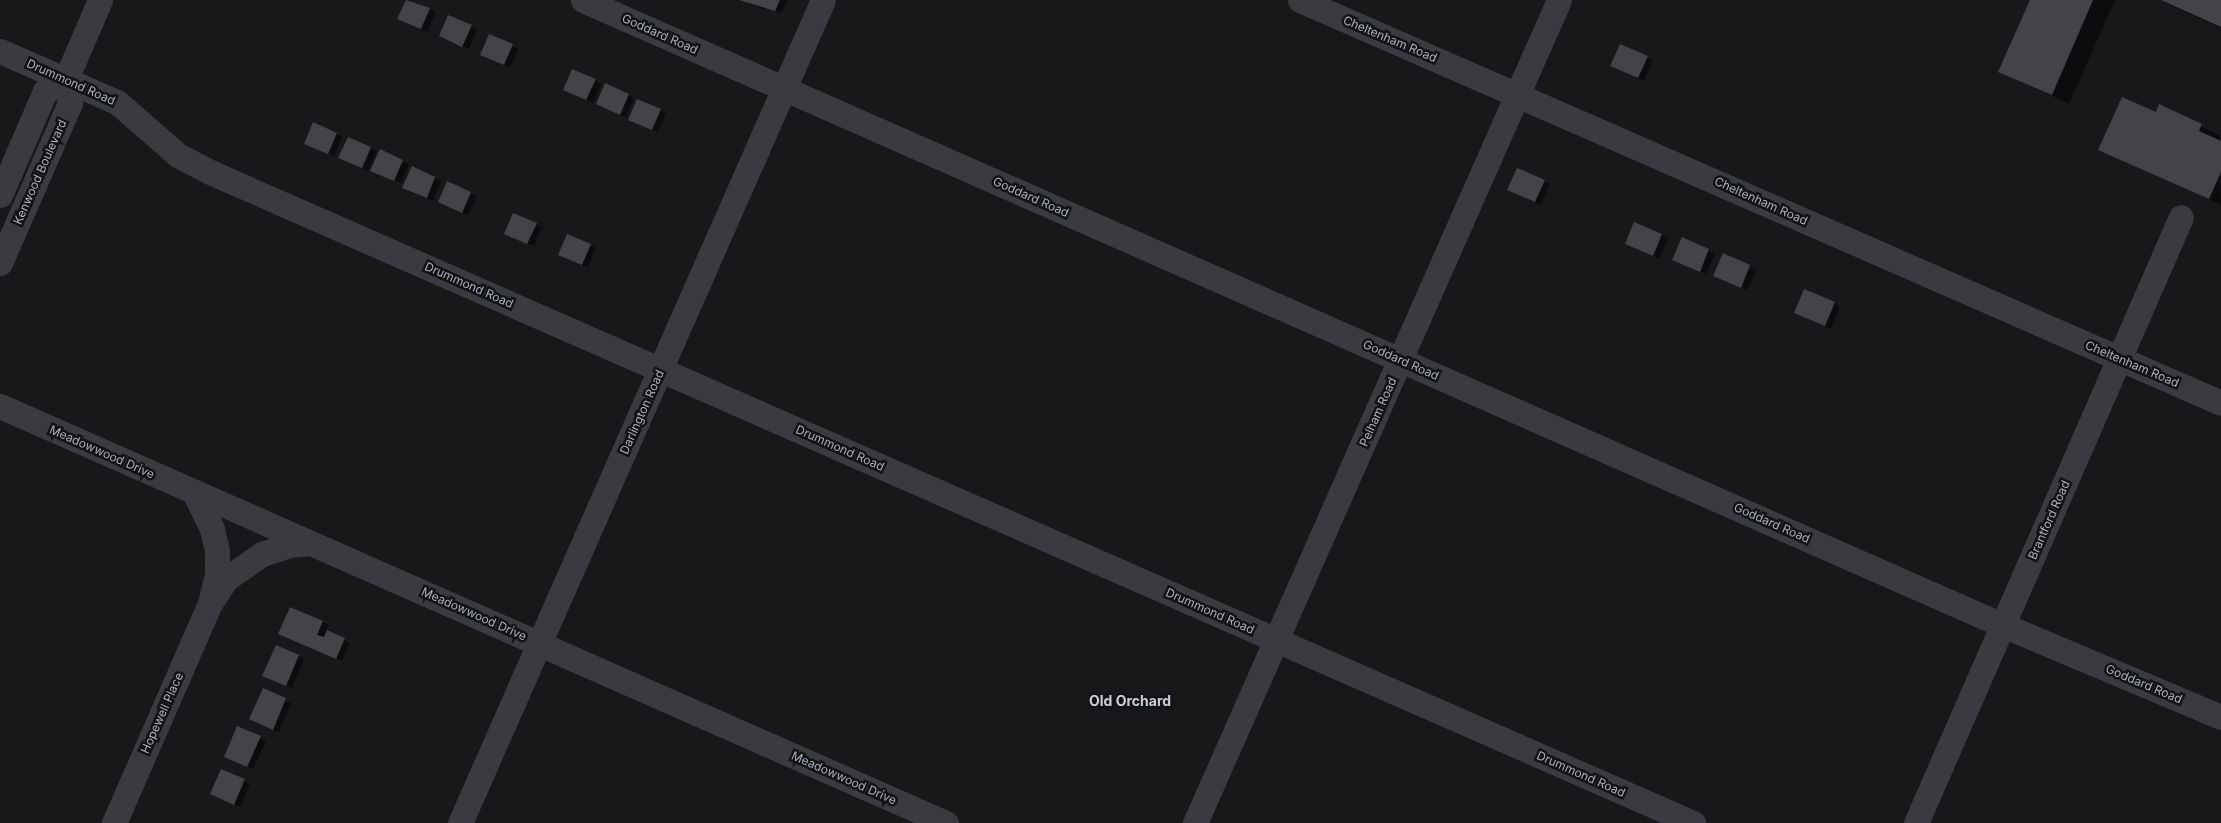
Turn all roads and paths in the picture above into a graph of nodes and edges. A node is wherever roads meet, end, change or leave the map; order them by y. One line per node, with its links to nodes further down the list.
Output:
1 (100, 0): 7 (street)
2 (583, 0): 8 (street, Goddard Road)
3 (823, 0): 8 (street, Darlington Road)
4 (1300, 0): 9 (street, Cheltenham Road)
5 (1560, 0): 9 (street, Pelham Road)
6 (0, 51): 7 (street, Drummond Road)
7 (66, 79): 10 (street); 12 (street, Kenwood Boulevard); 15 (street, Drummond Road)
8 (784, 89): 14 (street, Goddard Road); 15 (street, Darlington Road)
9 (1518, 95): 13 (street, Cheltenham Road); 14 (street, Pelham Road)
10 (0, 195)
11 (2181, 218): 13 (street, Brantford Road)
12 (0, 264)
13 (2120, 358): 16 (street, Cheltenham Road); 21 (street, Brantford Road)
14 (1402, 360): 21 (street, Goddard Road); 22 (street, Pelham Road)
15 (660, 369): 22 (street, Drummond Road); 23 (street, Darlington Road)
16 (2221, 403)
17 (0, 406): 18 (street, Meadowwood Drive)
18 (194, 492): 19 (street, Meadowwood Drive); 20 (street, Hopewell Place)
19 (311, 543): 20 (street, Hopewell Place); 23 (street, Meadowwood Drive)
20 (210, 603): 25 (street, Hopewell Place)
21 (2002, 623): 24 (street, Goddard Road); 30 (street, Brantford Road)
22 (1277, 640): 28 (street, Pelham Road); 29 (street, Drummond Road)
23 (540, 643): 26 (street, Darlington Road); 27 (street, Meadowwood Drive)
24 (2221, 717)
25 (114, 823)
26 (460, 823)
27 (946, 823)
28 (1196, 823)
29 (1693, 823)
30 (1916, 823)

